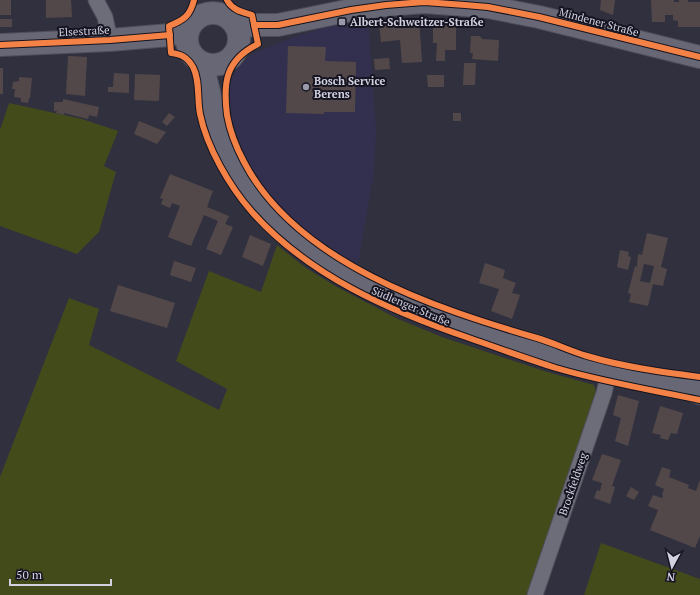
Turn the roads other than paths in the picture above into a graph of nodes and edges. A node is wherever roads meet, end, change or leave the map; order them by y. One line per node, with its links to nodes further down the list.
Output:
1 (96, 0): 6 (street)
2 (425, 1): 5 (main road, Mindener Straße); 8 (main road, Mindener Straße)
3 (219, 7): 4 (main road, Elsestraße); 5 (main road)
4 (201, 37): 5 (main road, Mindener Straße); 6 (main road, Elsestraße); 9 (main road, Südlenger Straße)
5 (238, 37)
6 (110, 40): 7 (main road, Elsestraße)
7 (0, 45)
8 (700, 57)
9 (609, 372): 10 (main road, Südlenger Straße); 11 (street, Brockfeldweg)
10 (696, 389)
11 (534, 595)

